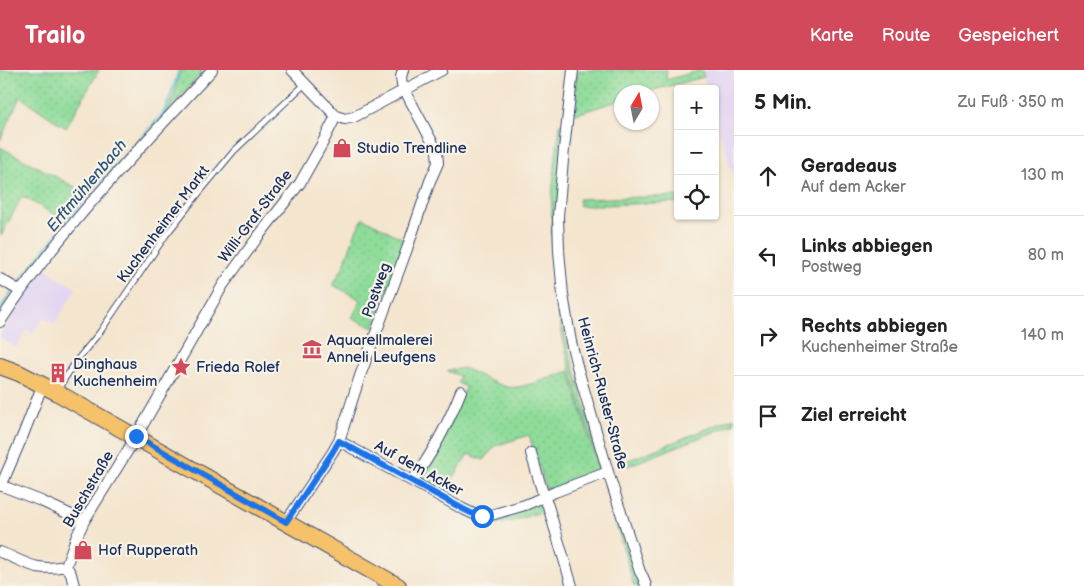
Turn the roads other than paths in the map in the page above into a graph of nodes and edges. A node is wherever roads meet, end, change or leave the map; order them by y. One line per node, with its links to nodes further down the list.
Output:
1 (212, 70): 10 (street)
2 (292, 70): 6 (street)
3 (403, 70): 7 (street)
4 (442, 70): 7 (street)
5 (573, 70): 18 (street, Heinrich-Ruster-Straße)
6 (304, 84): 8 (street); 13 (lane, Kuchenheimer Markt)
7 (405, 90): 8 (street); 16 (street, Postweg)
8 (336, 116): 15 (street, Willi-Graf-Straße)
9 (0, 279): 10 (street)
10 (16, 289): 11 (street)
11 (0, 322)
12 (0, 366): 13 (main road)
13 (50, 388): 15 (main road); 20 (street)
14 (461, 391): 19 (street)
15 (136, 436): 22 (street, Buschstraße); 23 (main road)
16 (339, 441): 19 (street, Auf dem Acker); 23 (street, Postweg)
17 (530, 453): 21 (street)
18 (608, 472): 21 (street, Auf dem Acker); 26 (street, Heinrich-Ruster-Straße)
19 (412, 481): 21 (street, Auf dem Acker)
20 (0, 486): 22 (street)
21 (544, 497): 29 (street)
22 (84, 521): 25 (street, Buschstraße)
23 (286, 522): 28 (main road)
24 (0, 552): 25 (street)
25 (66, 566): 27 (street)
26 (640, 572): 30 (street, Heinrich-Ruster-Straße); 31 (street, Heinrich-Ruster-Straße)
27 (74, 586)
28 (398, 586)
29 (572, 586)
30 (641, 586)
31 (646, 586)

